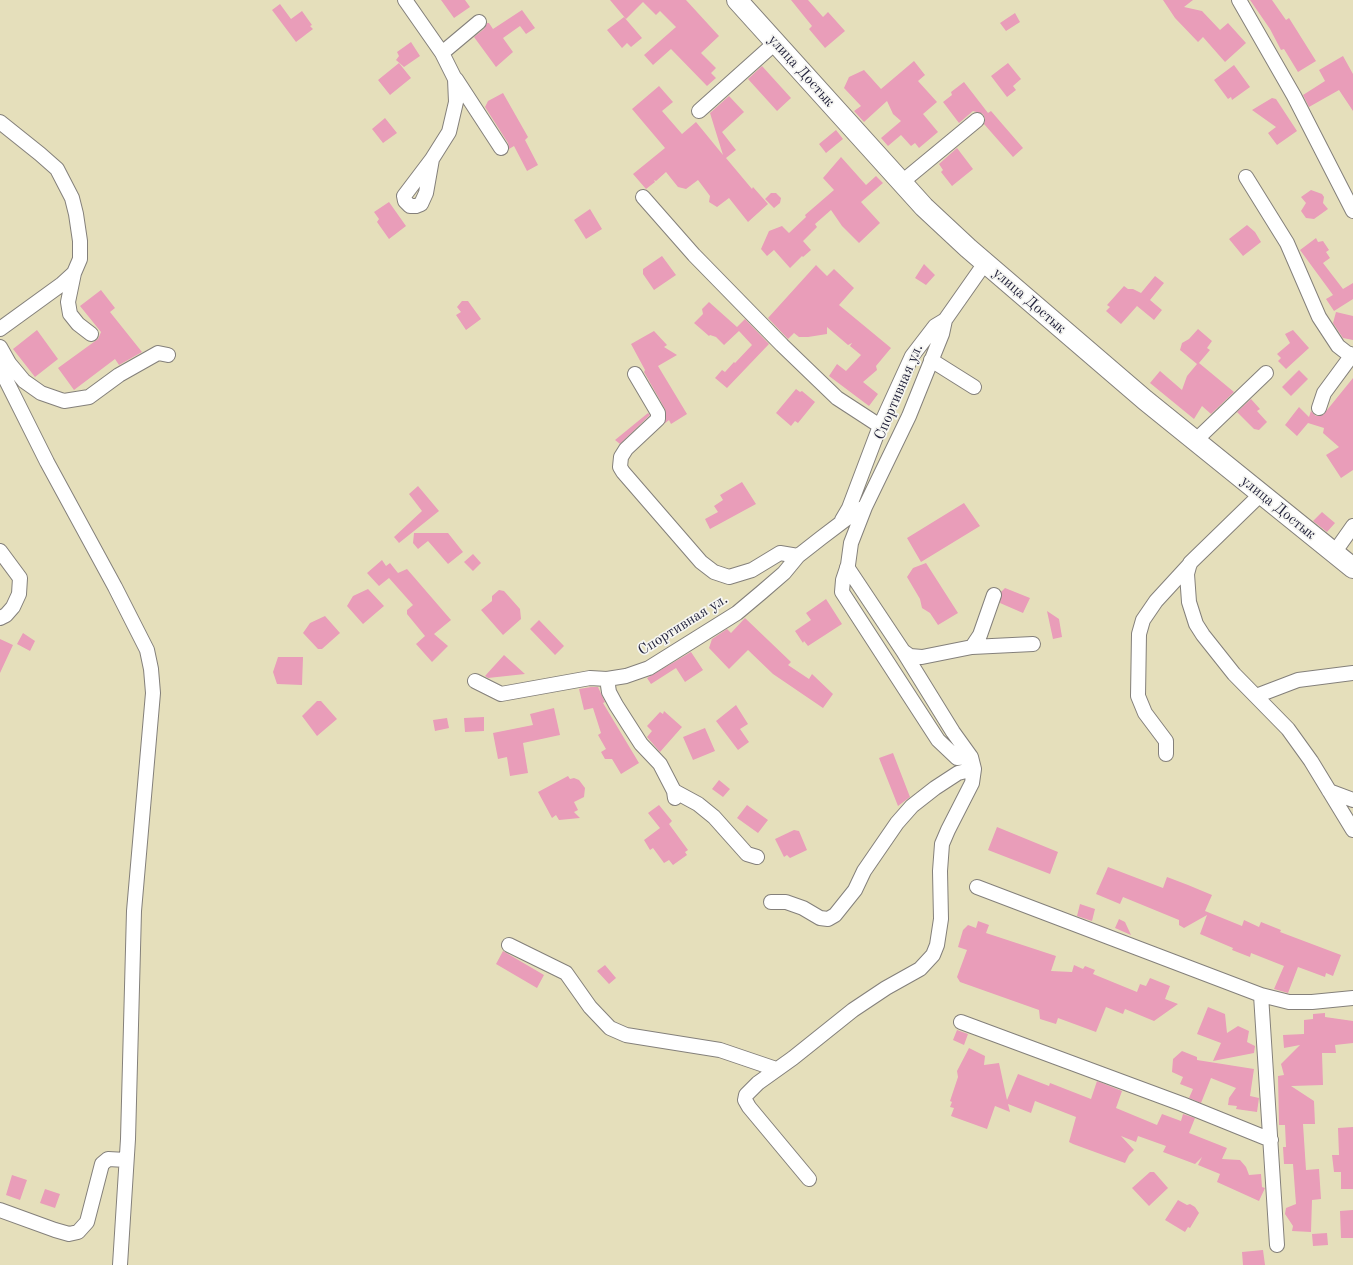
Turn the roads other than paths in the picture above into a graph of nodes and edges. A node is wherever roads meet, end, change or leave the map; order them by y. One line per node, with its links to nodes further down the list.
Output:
1 (405, 0): 6 (street)
2 (737, 0): 5 (main road, улица Достык)
3 (1239, 0): 16 (street)
4 (479, 22): 6 (street)
5 (775, 43): 8 (street); 14 (main road, улица Достык)
6 (442, 53): 7 (street)
7 (455, 79): 11 (street); 12 (street)
8 (698, 111)
9 (977, 120): 14 (street)
10 (0, 122): 18 (street)
11 (501, 148)
12 (432, 159)
13 (1246, 177): 23 (street)
14 (902, 182): 17 (main road, улица Достык)
15 (643, 197): 31 (street)
16 (1353, 211)
17 (985, 263): 19 (street, Спортивная ул.); 32 (main road, улица Достык)
18 (74, 273): 20 (street); 21 (street)
19 (945, 320): 25 (street, Спортивная ул.); 31 (street, Спортивная ул.)
20 (0, 329)
21 (91, 334)
22 (0, 347): 24 (street)
23 (1353, 355): 30 (street)
24 (168, 356)
25 (931, 360): 29 (street); 34 (street, Спортивная ул.)
26 (0, 368): 66 (street)
27 (1266, 372): 32 (street)
28 (636, 374): 39 (street)
29 (974, 387)
30 (1319, 408)
31 (880, 426): 35 (street, Спортивная ул.)
32 (1196, 440): 33 (main road, улица Достык)
33 (1261, 494): 38 (main road, улица Достык); 40 (street)
34 (865, 507): 35 (street, Спортивная ул.); 41 (street, Спортивная ул.)
35 (842, 521): 39 (street, Спортивная ул.)
36 (1353, 526): 38 (street)
37 (0, 551): 44 (street)
38 (1334, 553): 42 (main road, улица Достык)
39 (798, 556): 49 (street, Спортивная ул.)
40 (1190, 564): 51 (street); 52 (street)
41 (848, 566): 47 (street); 53 (street, Спортивная ул.)
42 (1353, 568)
43 (994, 595): 46 (street)
44 (0, 618)
45 (1033, 644): 46 (street)
46 (972, 647): 47 (street)
47 (902, 651): 53 (street)
48 (1353, 673): 51 (street)
49 (607, 679): 50 (street, Спортивная ул.); 57 (street)
50 (475, 681)
51 (1256, 696): 54 (street)
52 (1166, 754)
53 (973, 763): 59 (street); 64 (street)
54 (1329, 791): 55 (street); 56 (street)
55 (1353, 800)
56 (1353, 830)
57 (757, 857)
58 (977, 888): 61 (street)
59 (771, 902)
60 (509, 945): 64 (street)
61 (1261, 995): 62 (street); 65 (street)
62 (1353, 998)
63 (961, 1022): 65 (street)
64 (776, 1069): 67 (street)
65 (1271, 1140): 69 (street)
66 (126, 1160): 68 (street); 70 (street)
67 (809, 1179)
68 (0, 1210)
69 (1277, 1245)
70 (120, 1265)

